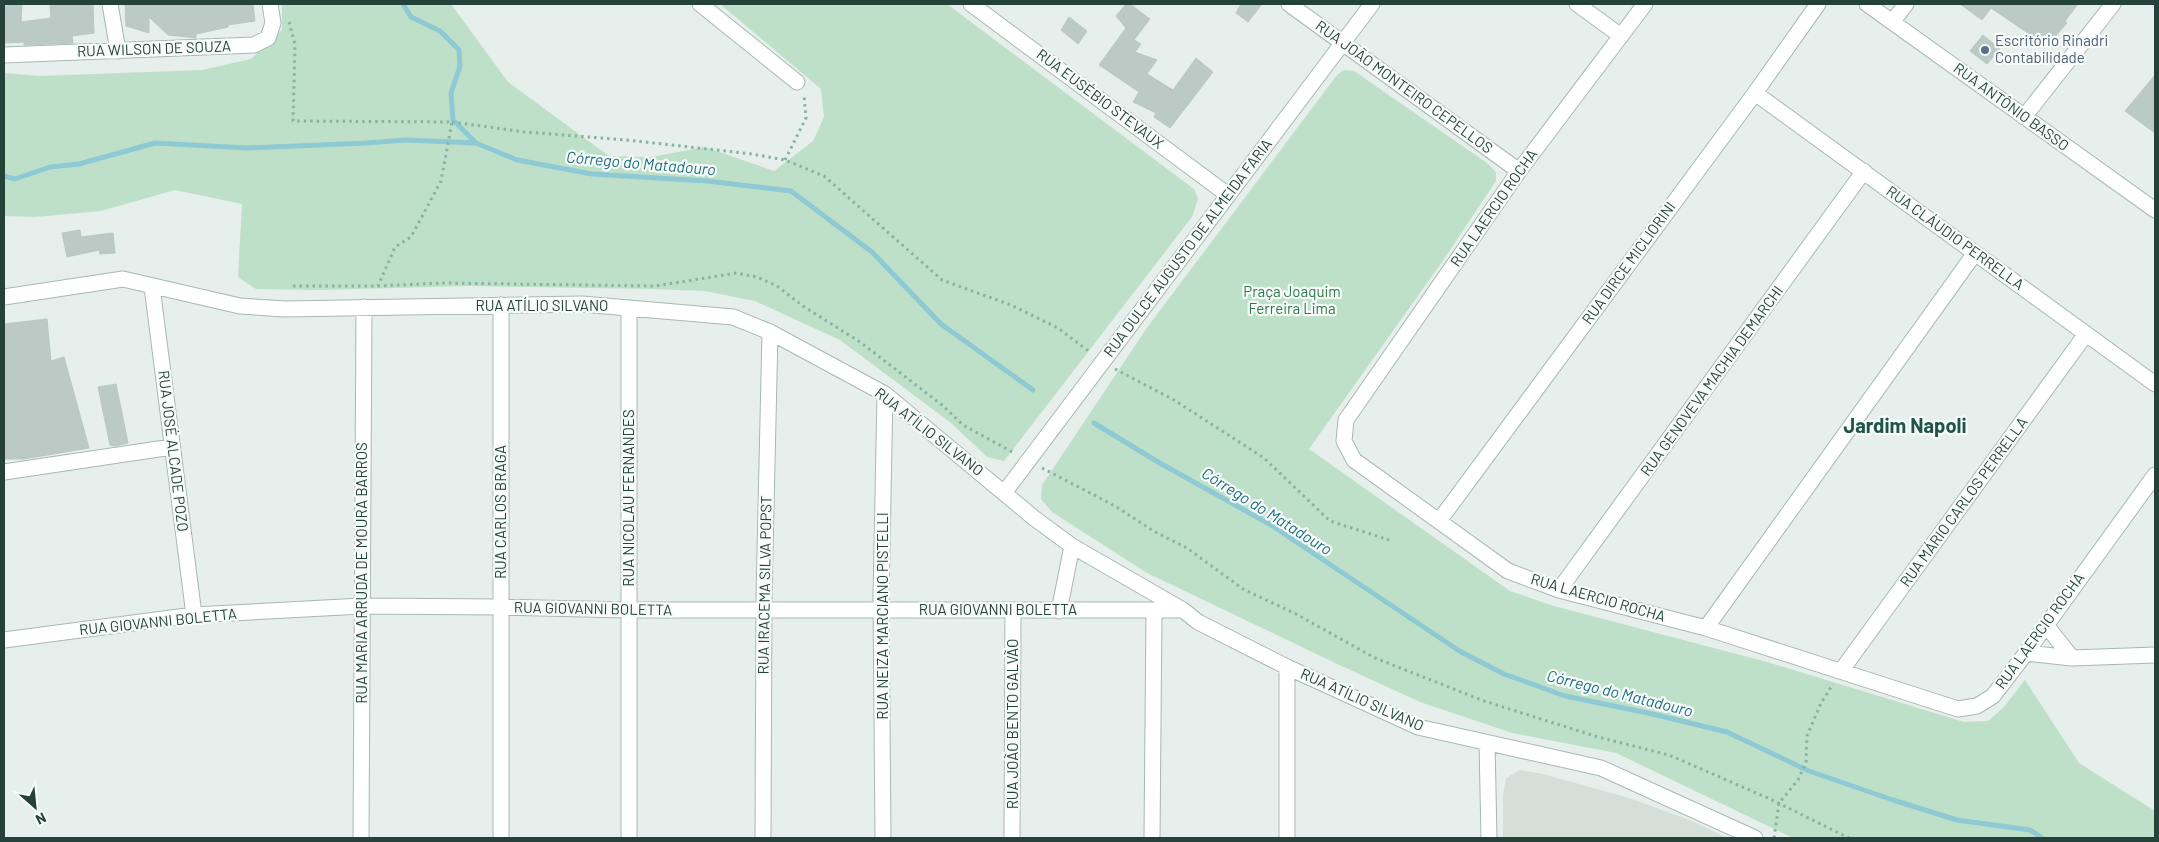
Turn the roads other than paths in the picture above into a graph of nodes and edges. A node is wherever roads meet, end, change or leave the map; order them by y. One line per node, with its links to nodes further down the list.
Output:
1 (110, 4): 16 (street)
2 (270, 4): 16 (street, RUA WILSON DE SOUZA)
3 (700, 4): 18 (street)
4 (971, 4): 23 (street, RUA EUSÉBIO STEVAUX)
5 (1288, 4): 15 (street, RUA JOÃO MONTEIRO CEPELLOS)
6 (1372, 4): 15 (street, RUA DULCE AUGUSTO DE ALMEIDA FARIA)
7 (1578, 4): 14 (street)
8 (1645, 4): 14 (street, RUA LAERCIO ROCHA)
9 (1818, 4): 19 (street, RUA DIRCE MICLIORINI)
10 (1867, 4): 13 (street, RUA ANTÔNIO BASSO)
11 (1906, 4): 13 (street)
12 (2113, 4): 20 (street)
13 (1892, 22): 20 (street, RUA ANTÔNIO BASSO)
14 (1621, 36): 21 (street, RUA LAERCIO ROCHA)
15 (1343, 43): 21 (street, RUA JOÃO MONTEIRO CEPELLOS); 23 (street, RUA DULCE AUGUSTO DE ALMEIDA FARIA)
16 (118, 51): 17 (street, RUA WILSON DE SOUZA)
17 (4, 55)
18 (797, 82)
19 (1755, 93): 22 (street, RUA CLÁUDIO PERRELLA); 39 (street, RUA DIRCE MICLIORINI)
20 (2024, 117): 24 (street, RUA ANTÔNIO BASSO)
21 (1519, 171): 39 (street, RUA LAERCIO ROCHA)
22 (1864, 171): 25 (street, RUA CLÁUDIO PERRELLA); 41 (street, RUA GENOVEVA MACHIA DEMARCHI)
23 (1228, 195): 38 (street, RUA DULCE AUGUSTO DE ALMEIDA FARIA)
24 (2155, 210)
25 (1975, 253): 32 (street, RUA CLÁUDIO PERRELLA); 53 (street)
26 (152, 287): 27 (street, RUA ATÍLIO SILVANO); 29 (street, RUA ATÍLIO SILVANO); 35 (street, RUA JOSÉ ALCADE POZO)
27 (4, 297)
28 (501, 305): 29 (street, RUA ATÍLIO SILVANO); 30 (street, RUA ATÍLIO SILVANO); 43 (street, RUA CARLOS BRAGA)
29 (364, 308): 42 (street, RUA MARIA ARRUDA DE MOURA BARROS)
30 (629, 308): 31 (street, RUA ATÍLIO SILVANO); 44 (street, RUA NICOLAU FERNANDES)
31 (770, 332): 34 (street, RUA ATÍLIO SILVANO); 45 (street, RUA IRACEMA SILVA POPST)
32 (2086, 334): 33 (street, RUA CLÁUDIO PERRELLA); 59 (street, RUA MÁRIO CARLOS PERRELLA)
33 (2155, 384)
34 (885, 394): 38 (street, RUA ATÍLIO SILVANO); 46 (street, RUA NEIZA MARCIANO PISTELLI)
35 (172, 447): 36 (street); 51 (street, RUA JOSÉ ALCADE POZO)
36 (4, 472)
37 (2155, 475): 52 (street, RUA LAERCIO ROCHA)
38 (1004, 493): 40 (street, RUA ATÍLIO SILVANO)
39 (1439, 521): 41 (street, RUA LAERCIO ROCHA)
40 (1072, 546): 47 (street); 49 (street, RUA ATÍLIO SILVANO)
41 (1559, 590): 53 (street, RUA LAERCIO ROCHA)
42 (362, 606): 43 (street, RUA GIOVANNI BOLETTA); 51 (street, RUA GIOVANNI BOLETTA); 61 (street, RUA MARIA ARRUDA DE MOURA BARROS)
43 (501, 607): 44 (street, RUA GIOVANNI BOLETTA); 62 (street, RUA CARLOS BRAGA)
44 (629, 610): 45 (street, RUA GIOVANNI BOLETTA); 63 (street, RUA NICOLAU FERNANDES)
45 (764, 610): 46 (street, RUA GIOVANNI BOLETTA); 64 (street, RUA IRACEMA SILVA POPST)
46 (881, 610): 50 (street, RUA GIOVANNI BOLETTA); 65 (street, RUA NEIZA MARCIANO PISTELLI)
47 (1059, 610): 48 (street, RUA GIOVANNI BOLETTA); 50 (street, RUA GIOVANNI BOLETTA)
48 (1154, 610): 49 (street, RUA GIOVANNI BOLETTA); 67 (street)
49 (1183, 610): 58 (street, RUA ATÍLIO SILVANO)
50 (1013, 611): 66 (street, RUA JOÃO BENTO GALVÃO)
51 (194, 615): 54 (street, RUA GIOVANNI BOLETTA)
52 (2046, 625): 55 (street, RUA LAERCIO ROCHA); 57 (street)
53 (1706, 628): 59 (street, RUA LAERCIO ROCHA)
54 (4, 640)
55 (2026, 653): 57 (street); 59 (street, RUA LAERCIO ROCHA)
56 (2155, 655): 57 (street)
57 (2072, 658)
58 (1287, 667): 60 (street, RUA ATÍLIO SILVANO); 68 (street)
59 (1841, 671)
60 (1487, 743): 69 (street); 70 (street, RUA ATÍLIO SILVANO)
61 (361, 838)
62 (501, 838)
63 (629, 838)
64 (763, 838)
65 (883, 838)
66 (1012, 838)
67 (1152, 838)
68 (1287, 838)
69 (1489, 838)
70 (1755, 838)

